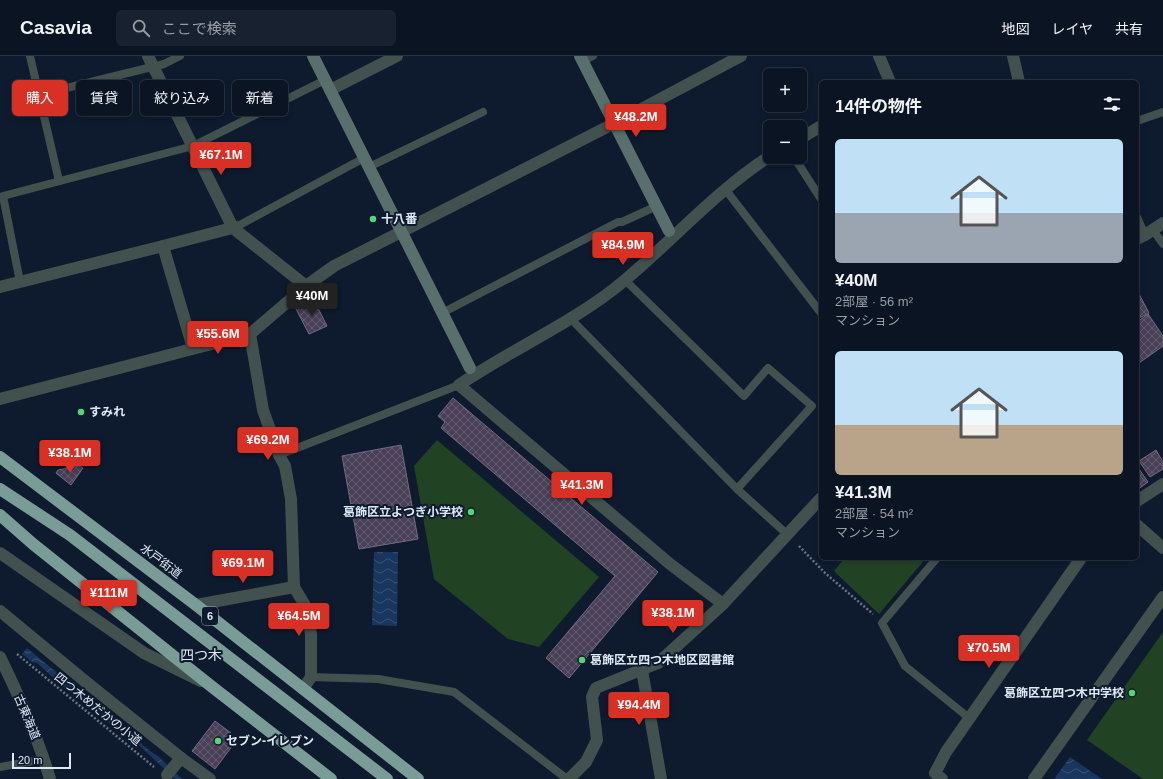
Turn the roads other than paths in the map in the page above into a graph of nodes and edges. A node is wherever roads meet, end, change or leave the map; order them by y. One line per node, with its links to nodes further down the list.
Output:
1 (30, 56): 10 (lane)
2 (180, 56): 9 (lane)
3 (313, 56): 13 (street)
4 (397, 56): 13 (street)
5 (741, 56): 19 (street)
6 (879, 56): 11 (street)
7 (1013, 56): 12 (street)
8 (585, 58): 19 (street)
9 (150, 61): 14 (lane); 22 (street)
10 (35, 80)
11 (889, 80)
12 (1019, 80)
13 (327, 85): 22 (lane); 24 (street)
14 (68, 86)
15 (483, 112): 24 (lane)
16 (1163, 112): 18 (lane)
17 (43, 116): 26 (lane)
18 (1139, 121)
19 (615, 123): 29 (street); 32 (street)
20 (819, 127): 21 (street)
21 (807, 135)
22 (193, 146): 26 (lane); 31 (street)
23 (763, 161): 27 (street)
24 (367, 162): 31 (lane); 32 (street)
25 (798, 164): 28 (lane)
26 (59, 181): 38 (lane)
27 (725, 189): 34 (street); 41 (lane)
28 (819, 196)
29 (657, 206): 34 (street); 42 (lane)
30 (1139, 220): 33 (lane)
31 (235, 227): 36 (street); 40 (street)
32 (402, 231): 40 (street); 42 (street)
33 (1150, 232): 35 (lane)
34 (671, 234): 37 (street)
35 (1163, 244)
36 (164, 246): 38 (street); 45 (street)
37 (626, 280): 43 (street); 53 (lane)
38 (20, 282): 39 (street)
39 (0, 286)
40 (306, 286): 44 (street)
41 (819, 309)
42 (442, 313): 46 (street)
43 (570, 318): 46 (street); 53 (lane)
44 (250, 334): 45 (street); 49 (street)
45 (194, 348): 48 (street)
46 (472, 371): 47 (street)
47 (459, 385): 49 (lane); 67 (street)
48 (0, 399)
49 (279, 455): 65 (street)
50 (0, 457): 68 (highway, 水戸街道 / 6)
51 (1163, 484): 55 (street)
52 (0, 489): 83 (highway, 6)
53 (737, 489): 59 (lane)
54 (819, 500): 59 (street)
55 (1139, 500)
56 (0, 515): 60 (highway)
57 (0, 524): 60 (highway)
58 (1139, 528): 61 (street)
59 (788, 535): 67 (street)
60 (33, 544): 73 (highway)
61 (1163, 548)
62 (0, 553): 73 (street)
63 (935, 560): 75 (lane)
64 (1080, 560): 75 (street)
65 (294, 587): 68 (street); 72 (street)
66 (1163, 597): 88 (street)
67 (723, 604): 71 (street)
68 (196, 605): 74 (highway, 水戸街道 / 6)
69 (1, 615): 77 (street)
70 (0, 657): 76 (street, 古東海道)
71 (642, 670): 85 (street); 86 (street)
72 (311, 677): 74 (street); 85 (lane)
73 (211, 686): 82 (highway)
74 (303, 689): 84 (highway, 水戸街道 / 6)
75 (969, 718): 87 (street)
76 (44, 759): 78 (lane); 80 (street, 古東海道)
77 (178, 761): 79 (street); 81 (street)
78 (0, 767)
79 (166, 777)
80 (50, 779)
81 (210, 779)
82 (331, 779)
83 (387, 779)
84 (418, 779)
85 (568, 779)
86 (661, 779)
87 (942, 779)
88 (1034, 779)

